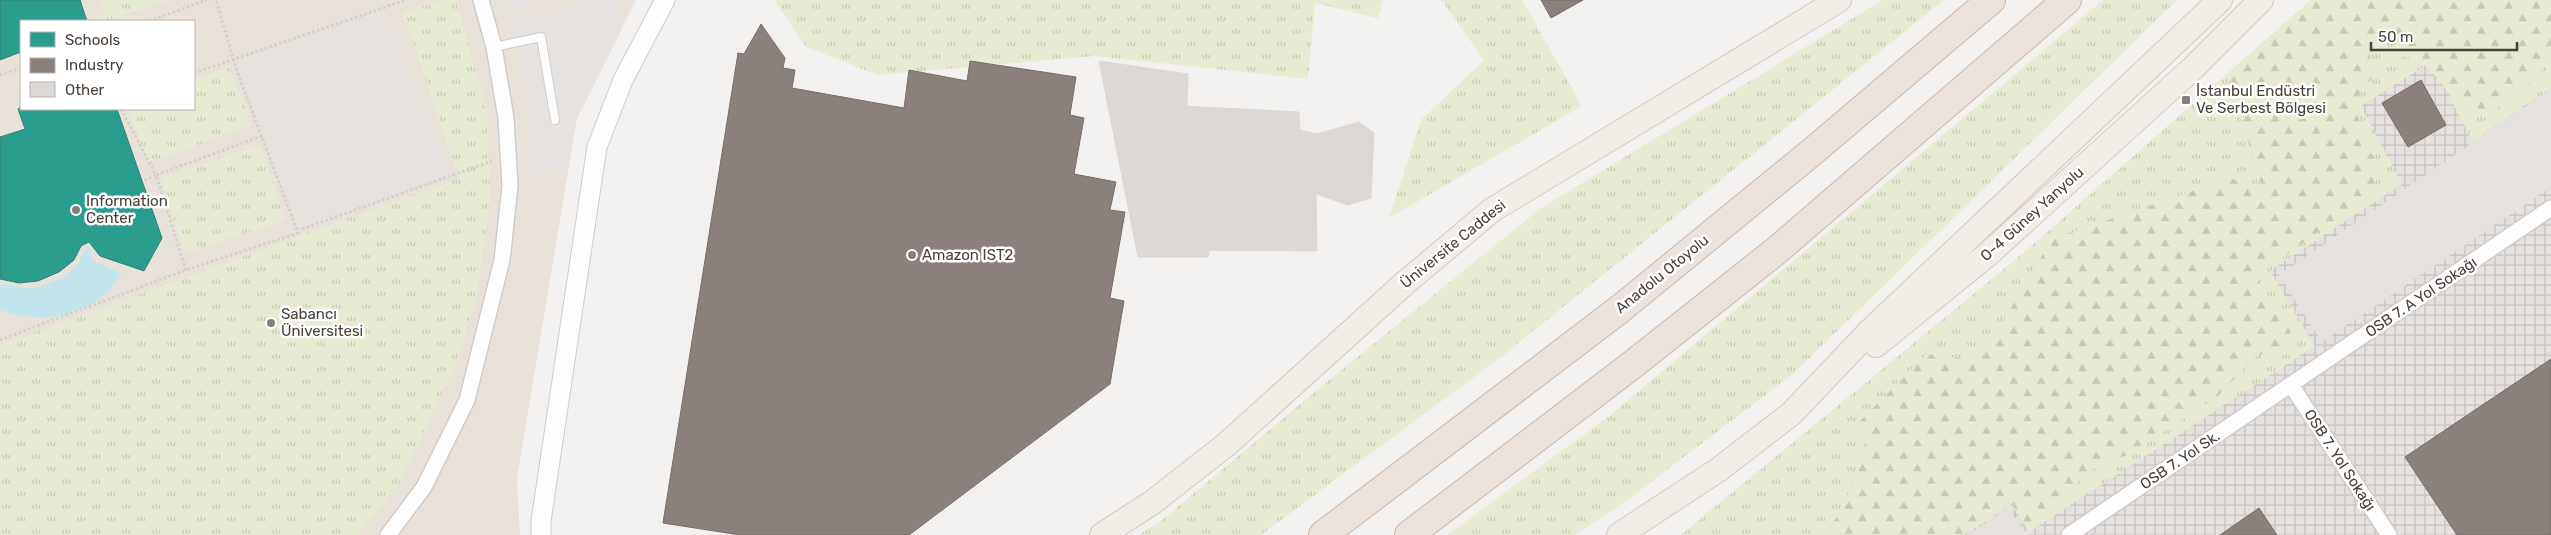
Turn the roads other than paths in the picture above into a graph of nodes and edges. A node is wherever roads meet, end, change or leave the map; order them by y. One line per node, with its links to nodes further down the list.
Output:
1 (481, 0): 8 (street)
2 (664, 0): 14 (street)
3 (1839, 0): 15 (main road, Üniversite Caddesi)
4 (1991, 0): 16 (highway, Anadolu Otoyolu)
5 (2067, 0): 17 (highway)
6 (2220, 0): 12 (main road)
7 (2261, 0): 12 (main road, O-4 Güney Yanyolu)
8 (494, 47): 9 (lane); 13 (street)
9 (555, 120)
10 (2551, 208): 11 (street, OSB 7. A Yol Sokağı)
11 (2291, 385): 19 (street, OSB 7. Yol Sk.); 20 (street, OSB 7. Yol Sokağı)
12 (1791, 414): 18 (main road)
13 (388, 535)
14 (541, 535)
15 (1102, 535)
16 (1323, 535)
17 (1409, 535)
18 (1619, 535)
19 (2070, 535)
20 (2389, 535)

